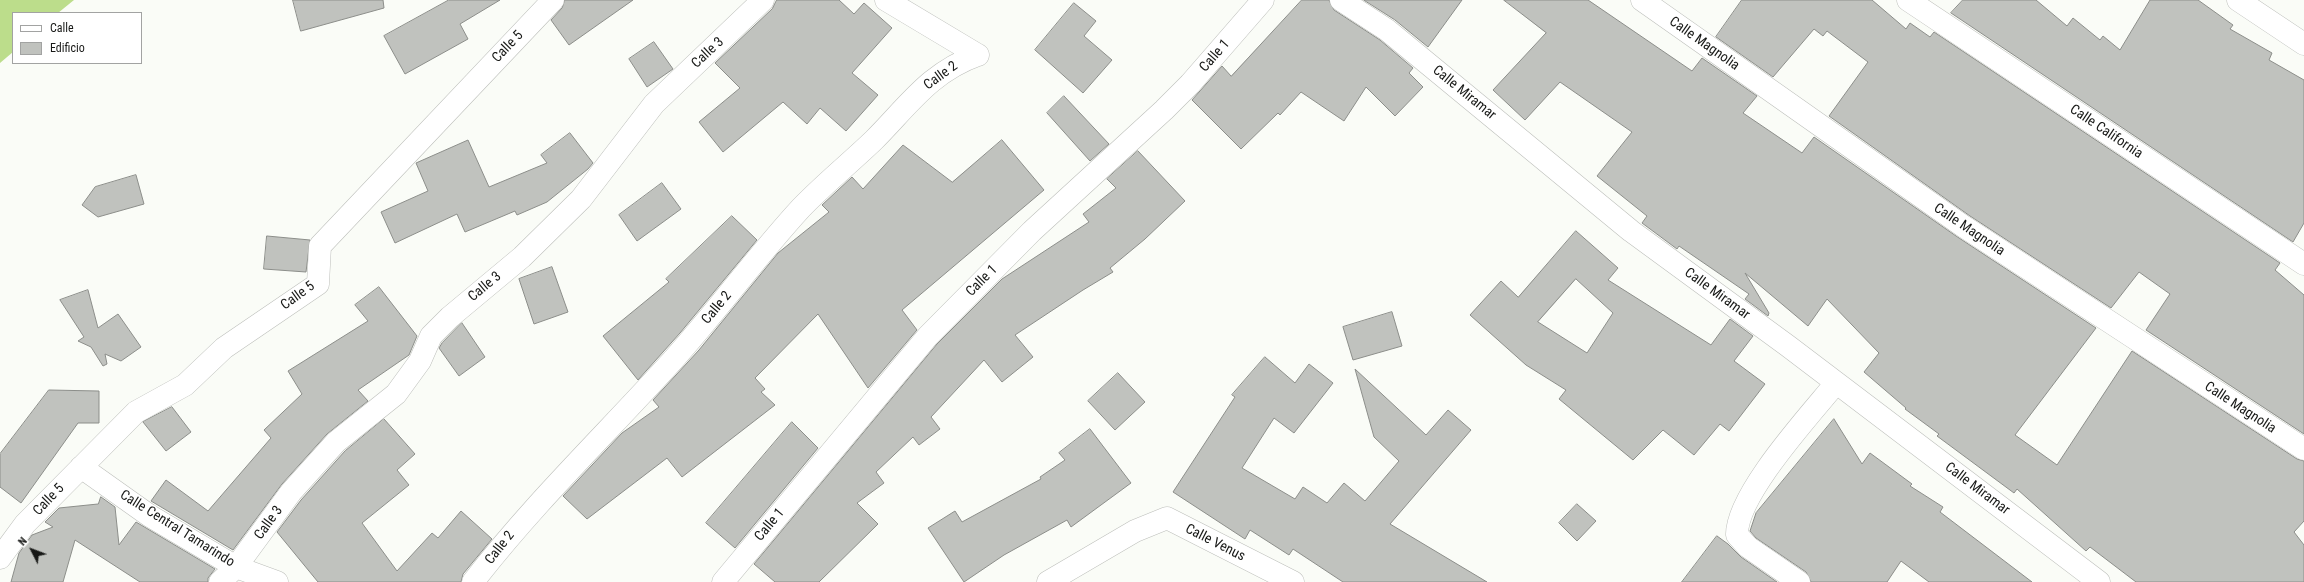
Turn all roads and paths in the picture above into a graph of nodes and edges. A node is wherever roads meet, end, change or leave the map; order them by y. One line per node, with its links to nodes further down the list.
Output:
1 (553, 0): 13 (street, Calle 5)
2 (764, 0): 15 (street, Calle 3)
3 (886, 0): 18 (street, Calle 2)
4 (1341, 0): 11 (street, Calle Miramar)
5 (1642, 0): 12 (street, Calle Magnolia)
6 (1908, 0): 10 (street, Calle California)
7 (2238, 0): 9 (street)
8 (1261, 1): 19 (street, Calle 1)
9 (2304, 44)
10 (2304, 264)
11 (1836, 383): 22 (street); 23 (street, Calle Miramar)
12 (2304, 449)
13 (81, 467): 14 (street, Calle 5); 15 (street, Calle Central Tamarindo)
14 (0, 558)
15 (236, 567): 16 (street, Calle 3); 17 (street, Calle Central Tamarindo)
16 (220, 582)
17 (277, 582)
18 (473, 582)
19 (722, 582)
20 (1048, 582): 21 (street, Calle Venus)
21 (1293, 582)
22 (1799, 582)
23 (2099, 582)

